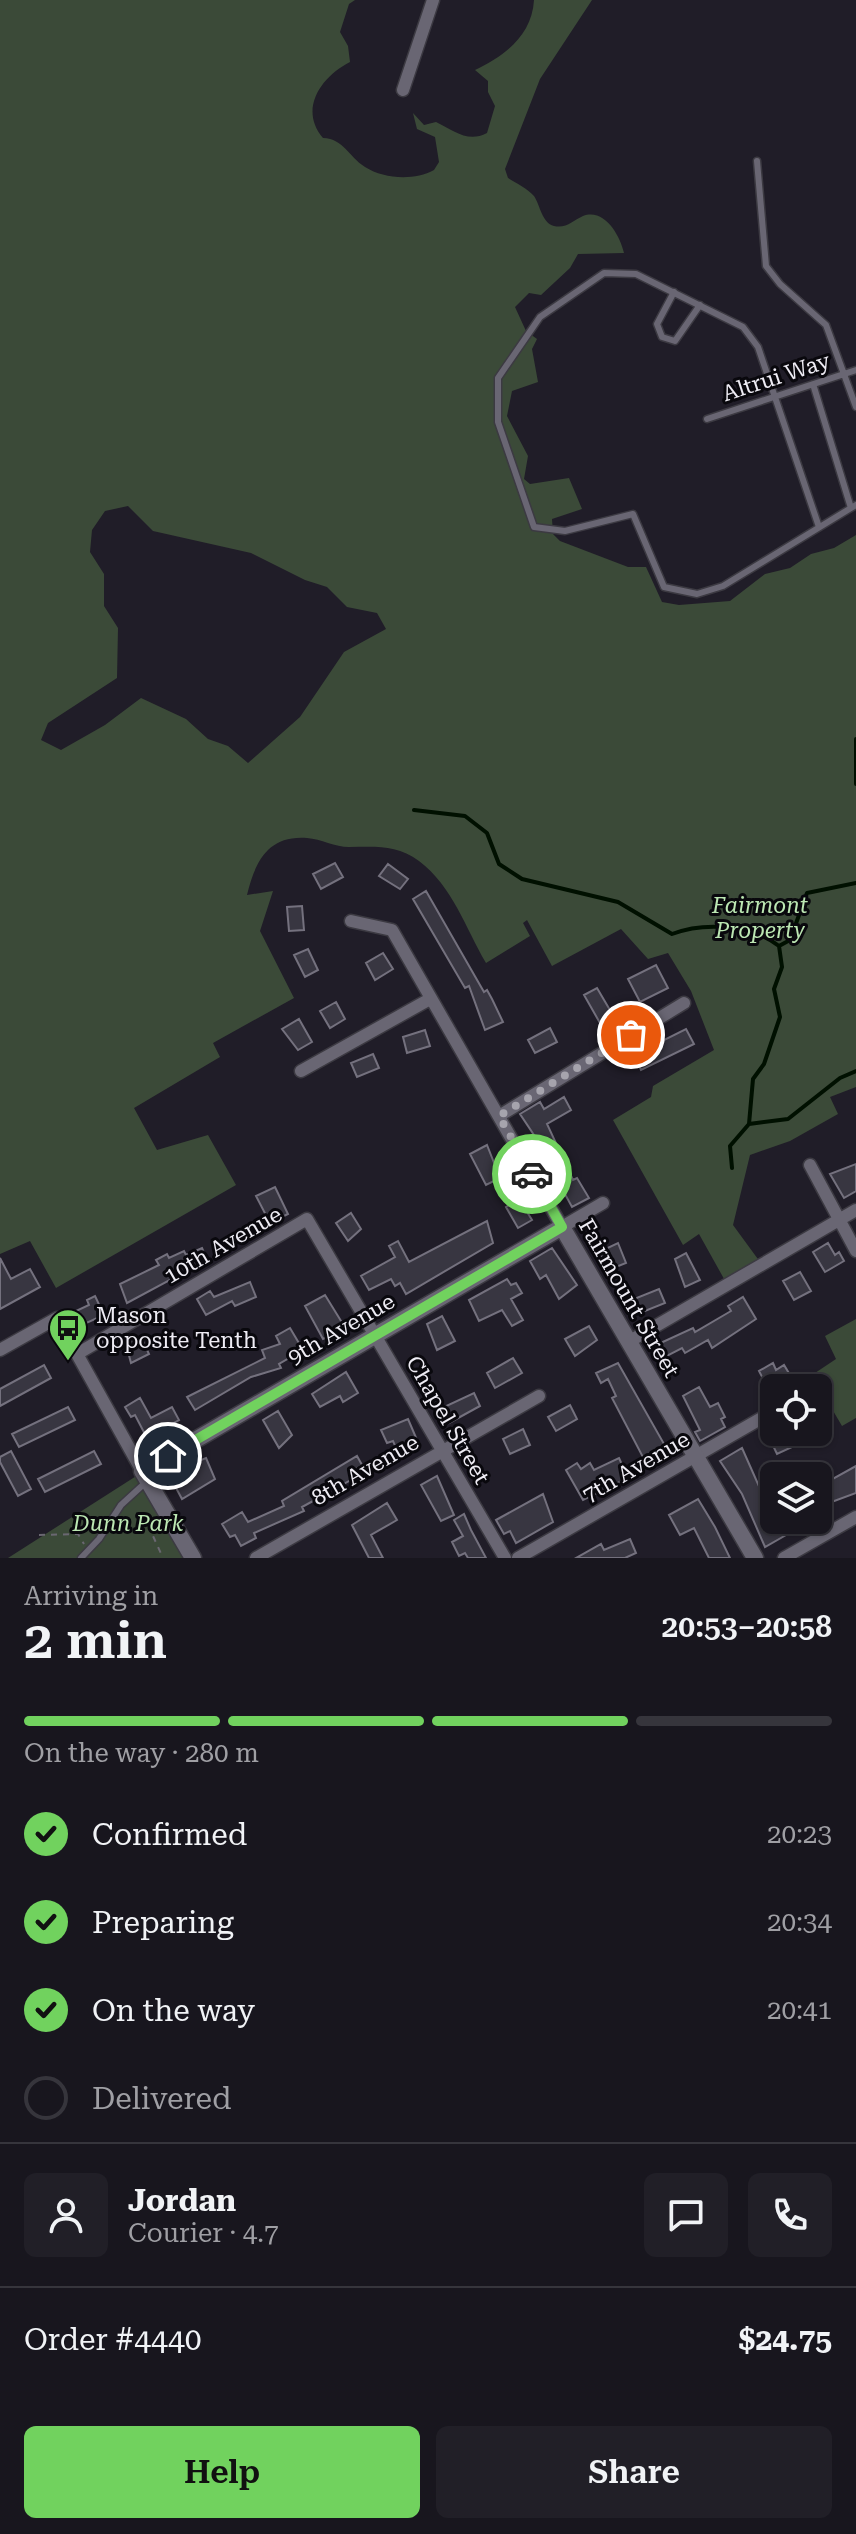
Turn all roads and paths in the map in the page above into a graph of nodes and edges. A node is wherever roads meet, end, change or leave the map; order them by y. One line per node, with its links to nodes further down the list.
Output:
1 (433, 0): 2 (street)
2 (403, 90)
3 (757, 161): 7 (lane)
4 (674, 292): 5 (lane); 5 (lane); 13 (lane)
5 (700, 305): 9 (lane)
6 (856, 370): 7 (lane, Altrui Way)
7 (846, 373): 8 (lane, Altrui Way); 10 (lane)
8 (813, 384): 9 (lane, Altrui Way); 12 (lane)
9 (776, 396): 11 (lane, Altrui Way); 13 (lane)
10 (856, 407)
11 (707, 419)
12 (854, 506): 13 (lane)
13 (819, 527)
14 (351, 921): 15 (street, Fairmount Street)
15 (430, 999): 17 (street); 18 (street, Fairmount Street)
16 (684, 1003): 18 (street)
17 (301, 1071)
18 (499, 1116): 24 (street, Fairmount Street)
19 (810, 1165): 23 (street)
20 (603, 1203): 24 (street, 9th Avenue)
21 (856, 1210): 23 (street)
22 (307, 1219): 26 (street, Chapel Street); 29 (street, 10th Avenue)
23 (839, 1220): 25 (street); 27 (street)
24 (562, 1227): 26 (street, 9th Avenue); 27 (street, Fairmount Street)
25 (856, 1251)
26 (375, 1334): 32 (street, Chapel Street); 34 (street, 9th Avenue)
27 (630, 1341): 33 (street, Fairmount Street)
28 (0, 1350): 29 (street)
29 (77, 1354): 34 (street)
30 (539, 1396): 32 (street, 8th Avenue)
31 (760, 1419): 33 (street, 7th Avenue)
32 (442, 1449): 42 (street, 8th Avenue); 43 (street, Chapel Street)
33 (696, 1455): 44 (street, 7th Avenue); 45 (street, Fairmount Street)
34 (145, 1476): 38 (lane); 41 (street)
35 (856, 1517): 46 (street)
36 (162, 1523): 40 (path)
37 (39, 1535): 38 (path)
38 (89, 1551): 39 (lane)
39 (81, 1558)
40 (163, 1558)
41 (193, 1558)
42 (256, 1558)
43 (505, 1558)
44 (518, 1558)
45 (755, 1558)
46 (784, 1558)

